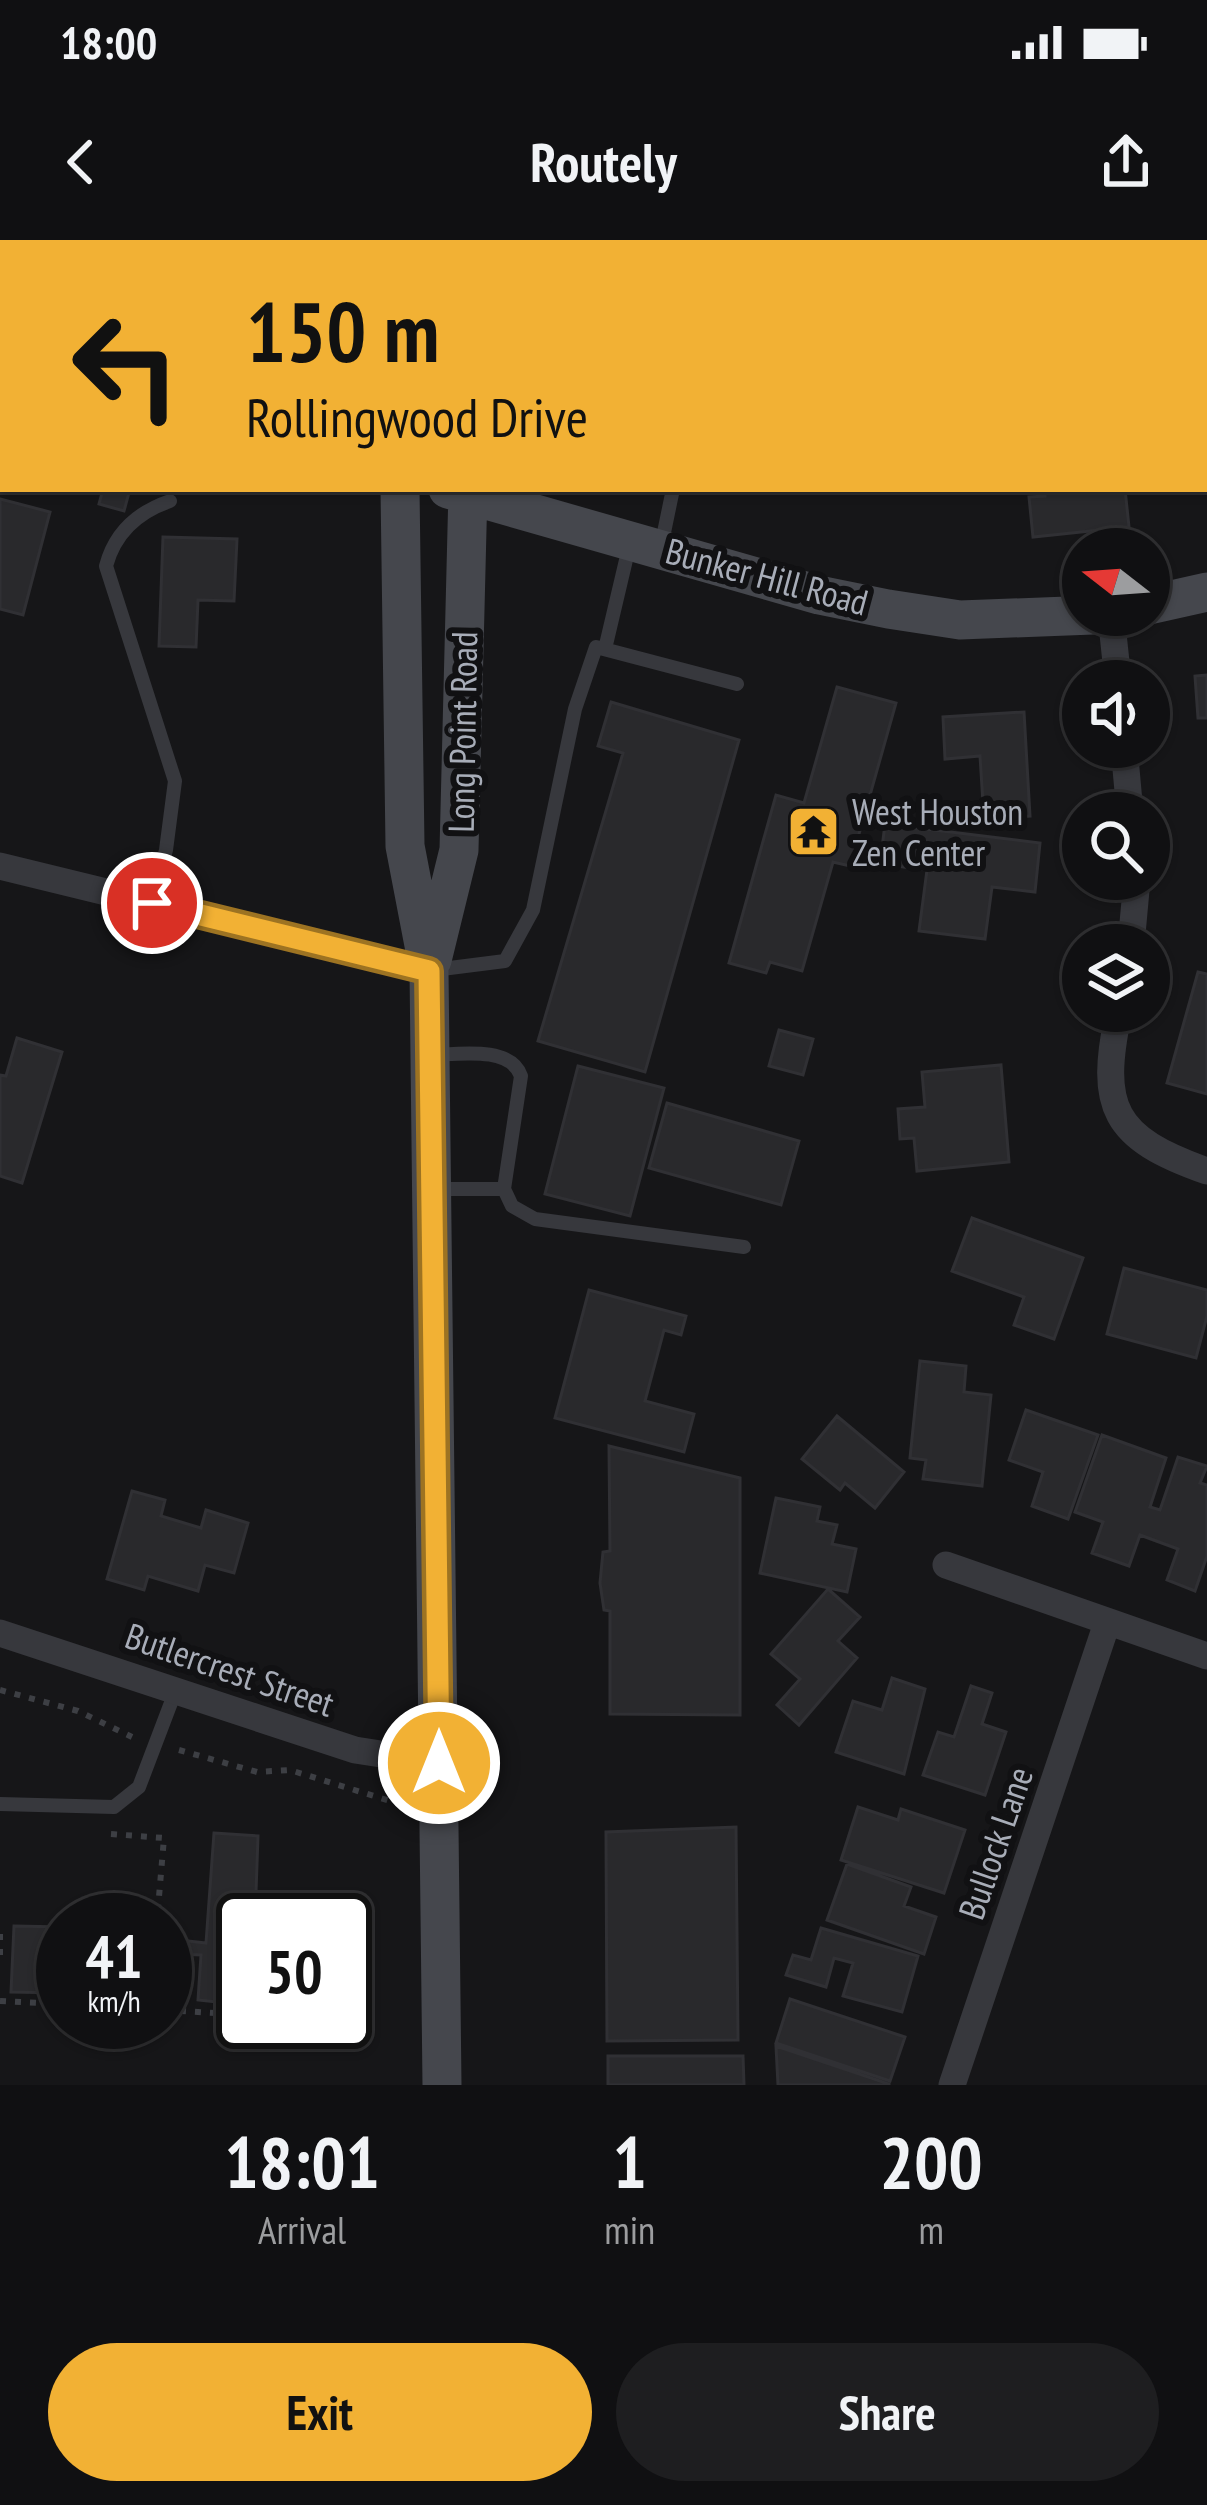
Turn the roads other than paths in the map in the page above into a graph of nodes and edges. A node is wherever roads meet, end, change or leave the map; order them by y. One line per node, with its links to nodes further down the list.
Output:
1 (400, 492): 14 (main road, Long Point Road)
2 (461, 492): 14 (main road, Long Point Road)
3 (465, 492): 6 (main road, Bunker Hill Road)
4 (672, 492): 6 (lane)
5 (170, 501): 13 (lane)
6 (646, 543): 9 (main road, Bunker Hill Road); 10 (lane)
7 (1207, 592): 8 (main road)
8 (1170, 600)
9 (1062, 616)
10 (605, 649): 11 (lane); 14 (lane)
11 (737, 684)
12 (0, 866): 13 (street)
13 (152, 903): 14 (street)
14 (429, 971): 16 (main road, Long Point Road)
15 (1114, 1032): 17 (street)
16 (430, 1055): 18 (main road, Long Point Road); 19 (lane)
17 (1207, 1171)
18 (432, 1189): 19 (lane); 26 (main road, Long Point Road)
19 (504, 1189): 20 (lane)
20 (743, 1247)
21 (946, 1565): 22 (street)
22 (1107, 1623): 24 (street); 29 (street, Bullock Lane)
23 (0, 1633): 25 (street, Butlercrest Street)
24 (1207, 1656)
25 (177, 1687): 26 (street, Butlercrest Street); 27 (lane)
26 (439, 1763): 28 (main road, Long Point Road)
27 (0, 1804)
28 (442, 2085)
29 (952, 2085)

